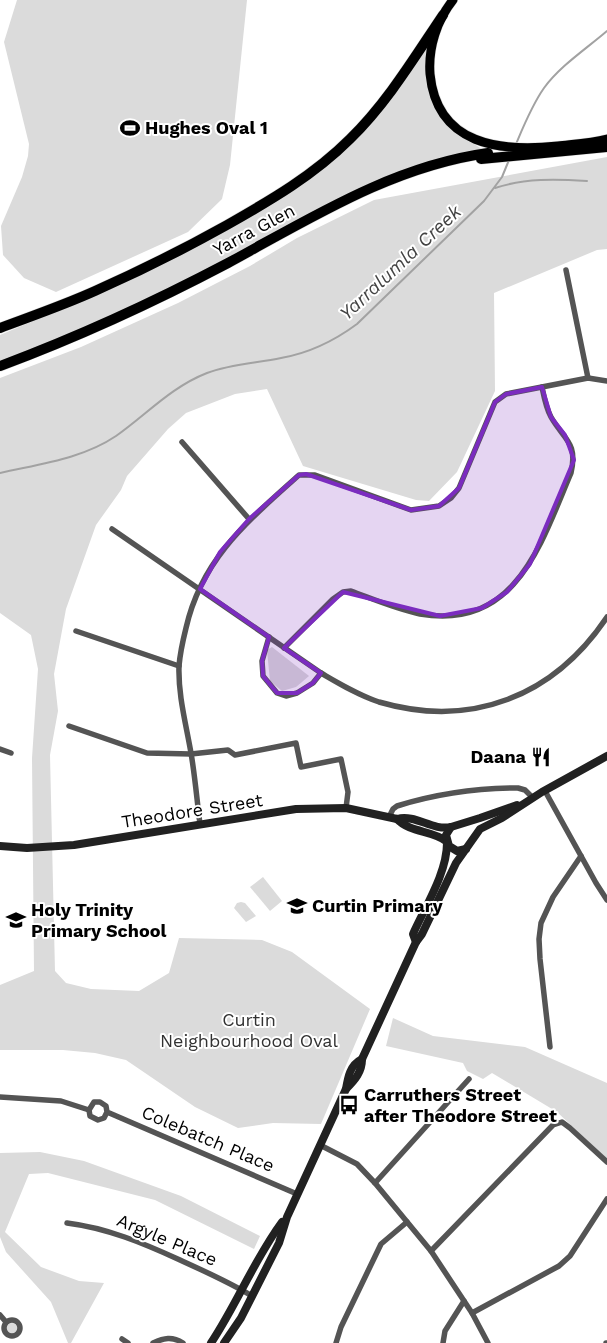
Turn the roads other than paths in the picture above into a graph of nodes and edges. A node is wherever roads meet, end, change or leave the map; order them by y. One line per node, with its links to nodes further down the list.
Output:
1 (452, 1): 2 (main road)
2 (443, 15): 6 (main road); 8 (highway, Yarra Glen)
3 (607, 139): 5 (main road)
4 (607, 147): 5 (highway, Yarra Glen)
5 (534, 150): 6 (highway, Yarra Glen)
6 (488, 152): 9 (highway, Yarra Glen)
7 (566, 270): 10 (street)
8 (0, 327)
9 (0, 366)
10 (588, 378): 11 (street); 12 (street)
11 (607, 381)
12 (542, 387): 14 (street); 20 (street)
13 (182, 442): 14 (street)
14 (249, 519): 16 (street)
15 (112, 529): 16 (street)
16 (200, 589): 19 (street); 21 (street)
17 (607, 617): 22 (street)
18 (76, 631): 21 (street)
19 (269, 637): 20 (street); 22 (street)
20 (284, 648): 22 (street)
21 (179, 666): 26 (street)
22 (321, 673)
23 (69, 726): 26 (street)
24 (0, 749): 25 (street)
25 (10, 753)
26 (191, 754): 30 (street); 33 (street)
27 (607, 756): 28 (main road, Theodore Street)
28 (544, 791): 29 (main road, Theodore Street); 39 (street)
29 (530, 800): 31 (street); 34 (main road, Theodore Street); 35 (main road, Theodore Street)
30 (346, 808): 31 (main road, Theodore Street); 33 (main road, Theodore Street)
31 (388, 818): 32 (main road, Theodore Street)
32 (397, 819): 34 (main road, Theodore Street); 36 (main road, Theodore Street)
33 (200, 824): 37 (main road, Theodore Street)
34 (454, 825): 35 (main road); 36 (main road)
35 (472, 841): 38 (main road)
36 (447, 842): 38 (main road); 41 (main road)
37 (0, 846)
38 (467, 849): 41 (main road)
39 (581, 856): 40 (street); 42 (street)
40 (607, 900)
41 (416, 942): 47 (main road)
42 (550, 1047)
43 (469, 1079): 49 (street)
44 (0, 1097): 45 (street, Colebatch Place)
45 (88, 1110): 46 (street, Colebatch Place); 46 (street, Colebatch Place)
46 (107, 1112): 50 (street, Colebatch Place)
47 (320, 1145): 49 (street); 50 (main road)
48 (607, 1162): 55 (street)
49 (376, 1183): 53 (street)
50 (297, 1194): 52 (main road)
51 (607, 1199): 59 (street)
52 (287, 1217): 56 (main road); 57 (main road)
53 (407, 1222): 55 (street); 68 (street)
54 (67, 1223): 56 (street, Argyle Place)
55 (431, 1251): 58 (street)
56 (242, 1290): 57 (street, Argyle Place); 66 (main road)
57 (252, 1296): 67 (main road)
58 (464, 1301): 59 (street); 69 (street)
59 (472, 1313): 70 (street)
60 (0, 1315): 61 (street)
61 (6, 1322): 62 (street); 62 (street)
62 (15, 1336): 63 (street)
63 (18, 1343)
64 (153, 1343): 65 (street)
65 (183, 1343)
66 (211, 1343)
67 (224, 1343)
68 (336, 1343)
69 (443, 1343)
70 (488, 1343)

